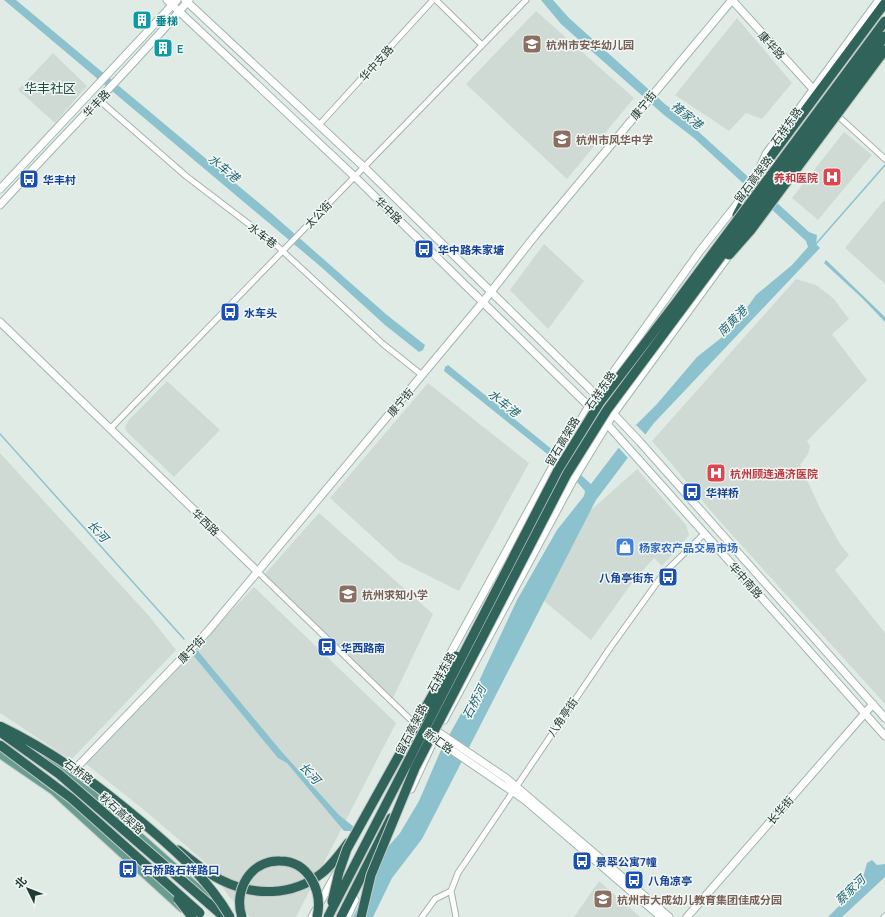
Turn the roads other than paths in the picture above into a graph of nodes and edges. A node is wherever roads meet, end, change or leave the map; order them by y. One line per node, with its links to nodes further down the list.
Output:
1 (433, 0): 17 (street, 华中支路)
2 (436, 0): 12 (street)
3 (526, 0): 12 (street, 太公街)
4 (732, 0): 14 (main road, 康华路); 25 (main road, 康宁街)
5 (879, 0): 14 (main road, 石祥东路)
6 (187, 1): 9 (main road, 华丰路); 17 (main road, 华中路)
7 (172, 2): 9 (main road, 华中路); 21 (main road, 华丰路)
8 (885, 3): 23 (highway, bridge)
9 (180, 13): 15 (main road, 华丰路); 20 (main road, 华中路)
10 (885, 21): 23 (highway, 留石高架路, bridge)
11 (885, 36): 27 (highway, 留石高架路, bridge)
12 (482, 45): 19 (street, 太公街)
13 (885, 50): 16 (main road); 27 (highway, bridge)
14 (813, 89): 30 (main road, 石祥东路)
15 (99, 100): 22 (main road, 华丰路); 24 (street, 水车巷)
16 (838, 116): 18 (street); 32 (main road, bridge)
17 (319, 125): 19 (main road, 华中路)
18 (885, 159)
19 (364, 168): 20 (street, 太公街); 25 (main road, 华中路)
20 (354, 176): 24 (street, 太公街); 26 (main road, 华中路)
21 (0, 189)
22 (0, 205)
23 (729, 231): 37 (highway, 留石高架路, bridge)
24 (282, 251): 29 (street, 水车巷); 34 (street, 太公街)
25 (492, 292): 26 (main road, 康宁街); 30 (main road, 华中路)
26 (484, 302): 29 (main road, 康宁街); 31 (main road, 华中路)
27 (686, 304): 49 (highway, 留石高架路, bridge)
28 (0, 322): 34 (main road, 华西路)
29 (422, 375): 36 (main road, 康宁街)
30 (596, 396): 31 (main road, 石祥东路); 32 (main road, 华中路)
31 (589, 406): 33 (main road, 华中路); 41 (main road, 石祥东路)
32 (614, 413): 33 (main road); 38 (main road, 华中南路)
33 (608, 424): 35 (main road, 华中南路); 44 (main road)
34 (110, 429): 36 (main road, 华西路)
35 (705, 533): 39 (main road, 华中南路); 51 (street, 八角亭街)
36 (258, 572): 41 (street, 华西路); 50 (main road, 康宁街)
37 (489, 604): 54 (highway, bridge); 64 (highway, 留石高架路, bridge)
38 (873, 704): 39 (main road, 长华街); 40 (main road, 华中南路)
39 (865, 713): 45 (main road, 华中南路); 72 (main road, 长华街)
40 (885, 718)
41 (413, 722): 44 (main road, 新汇路); 62 (main road, 石祥东路)
42 (0, 727): 50 (main road, 石桥路); 53 (highway, bridge)
43 (0, 732): 59 (highway, 秋石高架路, bridge)
44 (436, 736): 46 (main road, 新汇路); 66 (main road)
45 (885, 736)
46 (443, 740): 51 (main road, 新汇路); 51 (main road, 新汇路)
47 (0, 745): 55 (highway, 秋石高架路, bridge)
48 (0, 754): 52 (main road)
49 (416, 768): 65 (highway, 留石高架路, bridge); 67 (highway, bridge)
50 (68, 775): 52 (main road, 康宁街); 60 (main road, 石桥路)
51 (514, 789): 56 (street, 八角亭街); 70 (main road, 新汇路); 71 (main road, 新汇路)
52 (54, 791): 57 (main road)
53 (153, 831): 54 (highway, bridge); 60 (highway, bridge)
54 (357, 831): 64 (highway, bridge)
55 (145, 865): 57 (highway, bridge); 58 (highway, 秋石高架路, bridge)
56 (450, 891): 68 (street); 69 (street)
57 (192, 917)
58 (205, 917)
59 (224, 917)
60 (230, 917)
61 (242, 917): 63 (highway, bridge)
62 (312, 917)
63 (317, 917)
64 (329, 917)
65 (341, 917)
66 (347, 917)
67 (361, 917)
68 (422, 917)
69 (456, 917)
70 (661, 917)
71 (669, 917)
72 (687, 917)

